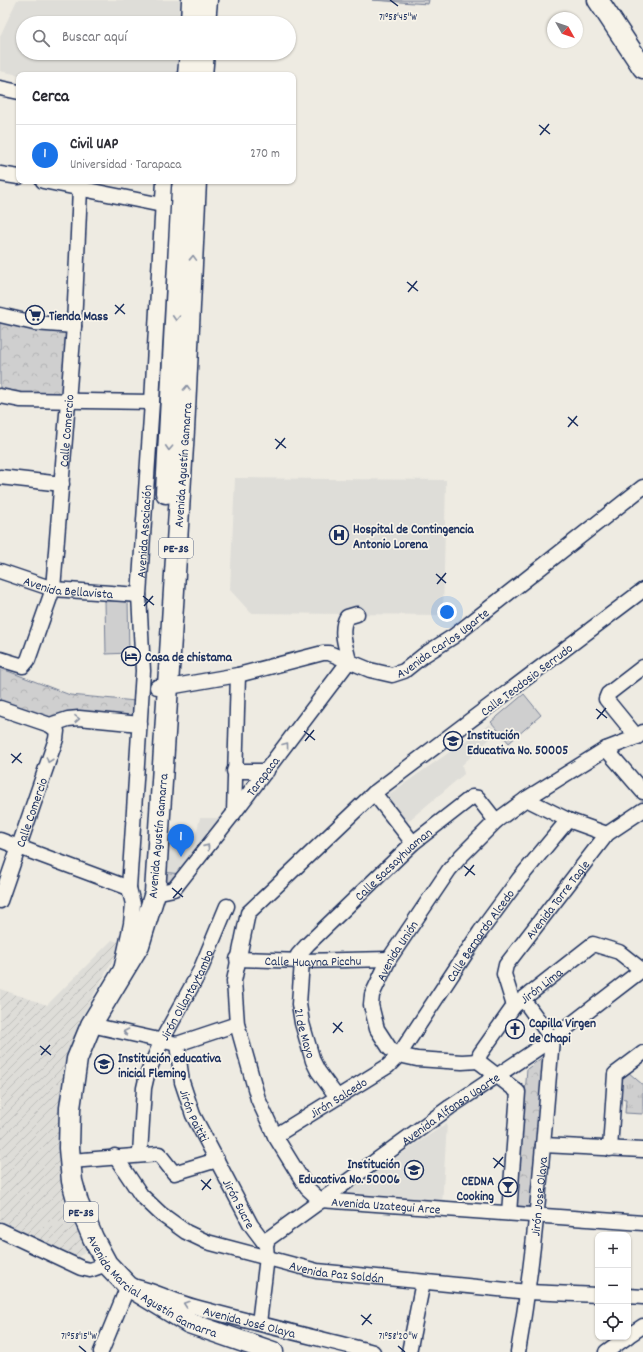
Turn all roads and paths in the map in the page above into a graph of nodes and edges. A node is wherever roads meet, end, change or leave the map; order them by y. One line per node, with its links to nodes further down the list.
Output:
1 (192, 0): 5 (highway)
2 (207, 0): 6 (highway)
3 (598, 0): 10 (highway)
4 (611, 0): 7 (highway)
5 (191, 16)
6 (206, 16)
7 (643, 48)
8 (189, 60): 11 (highway)
9 (203, 60): 12 (highway)
10 (643, 68)
11 (188, 72)
12 (202, 72)
13 (0, 88): 14 (street)
14 (16, 91)
15 (0, 174): 16 (street)
16 (16, 177)
17 (59, 184): 21 (street)
18 (164, 184): 22 (street, Avenida Asociación)
19 (183, 184): 23 (highway, Avenida Agustín Gamarra / PE-3S)
20 (196, 184): 23 (highway, Avenida Agustín Gamarra / PE-3S, one-way to 20)
21 (80, 188): 22 (street); 25 (street, Calle Comercio)
22 (162, 205): 28 (street, Avenida Asociación)
23 (184, 286): 41 (highway, Avenida Agustín Gamarra / PE-3S)
24 (0, 315): 25 (street)
25 (74, 326): 27 (street, Calle Comercio)
26 (0, 396): 27 (street)
27 (68, 401): 28 (street); 30 (street, Calle Comercio)
28 (152, 402): 35 (street, Avenida Asociación)
29 (0, 477): 30 (street)
30 (62, 484): 33 (street, Calle Comercio)
31 (643, 487): 38 (street, Avenida Carlos Ugarte)
32 (0, 571): 33 (street, Avenida Bellavista)
33 (53, 589): 35 (street, Avenida Bellavista); 37 (street, Calle Comercio)
34 (643, 590): 50 (street, Calle Teodosio Serrudo)
35 (139, 595): 43 (street, Avenida Asociación)
36 (357, 614): 38 (street)
37 (0, 659)
38 (350, 661): 40 (street, Avenida Carlos Ugarte); 48 (street, Tarapaca, one-way to 38)
39 (643, 667): 45 (street)
40 (238, 675): 41 (street, Avenida Carlos Ugarte); 47 (street)
41 (163, 687): 61 (highway, Avenida Agustín Gamarra / PE-3S); 65 (highway, Avenida Agustín Gamarra / PE-3S)
42 (0, 708): 44 (street)
43 (140, 724): 44 (street, one-way to 43); 60 (street, Avenida Asociación)
44 (50, 725): 59 (street, Calle Comercio, one-way to 59)
45 (640, 735): 46 (street, Avenida Unión)
46 (606, 749): 49 (street); 51 (street, Avenida Unión)
47 (234, 771): 48 (street); 53 (street)
48 (267, 771): 53 (street, Tarapaca)
49 (643, 792)
50 (374, 793): 58 (street); 64 (street, Calle Teodosio Serrudo)
51 (526, 799): 54 (street); 55 (street, Avenida Unión)
52 (643, 810): 56 (street, Avenida Torre Tagle)
53 (234, 813): 61 (street, Tarapaca, one-way to 53)
54 (568, 820): 56 (street); 77 (street, Calle Bernardo Alcedo)
55 (496, 821): 58 (street, Calle Sacsayhuaman); 67 (street, Avenida Unión)
56 (607, 834): 71 (street, Avenida Torre Tagle)
57 (0, 840): 59 (street)
58 (413, 844): 68 (street, Calle Sacsayhuaman)
59 (19, 846): 60 (street); 62 (street, Calle Comercio)
60 (129, 888): 70 (street, Avenida Asociación)
61 (154, 893): 65 (highway, Avenida Agustín Gamarra / PE-3S)
62 (0, 901)
63 (227, 906): 75 (street, Jirón Ollantaytambo)
64 (248, 913): 66 (street, Avenida Uzategui Arce)
65 (148, 915): 70 (highway, Avenida Agustín Gamarra / PE-3S)
66 (237, 959): 68 (street, Calle Huayna Picchu); 73 (street, Avenida Uzategui Arce)
67 (389, 959): 68 (street, Calle Huayna Picchu); 77 (street, Avenida Unión)
68 (302, 961): 81 (street, 21 de Mayo)
69 (643, 970): 71 (street, Jirón Lima); 74 (street, Avenida Alfonso Ugarte)
70 (120, 975): 72 (highway, Avenida Marcial Agustín Gamarra / PE-3S)
71 (518, 1002): 74 (street, Avenida Torre Tagle); 79 (street, Jirón Lima)
72 (91, 1024): 75 (street, one-way to 72); 89 (highway, Avenida Marcial Agustín Gamarra / PE-3S)
73 (237, 1024): 76 (street); 82 (street, Avenida Uzategui Arce)
74 (552, 1039): 80 (street, Avenida Alfonso Ugarte); 83 (street, Jirón Jose Olaya)
75 (162, 1040): 76 (street); 86 (street, Jirón Ollantaytambo)
76 (176, 1044): 88 (street, Jirón Paititi)
77 (399, 1055): 79 (street); 81 (street, Jirón Salcedo)
78 (641, 1058): 84 (street)
79 (478, 1061): 80 (street)
80 (497, 1075): 90 (street, Avenida Alfonso Ugarte); 91 (street)
81 (337, 1097): 82 (street, Jirón Salcedo)
82 (275, 1136): 90 (street, Avenida Uzategui Arce)
83 (543, 1145): 84 (street); 92 (street, Jirón Jose Olaya)
84 (610, 1149): 85 (street)
85 (643, 1150)
86 (140, 1154): 87 (street); 88 (street)
87 (115, 1156): 89 (street); 95 (street, Avenida Paz Soldán)
88 (217, 1160): 95 (street, Jirón Sucre)
89 (70, 1161): 96 (highway, Avenida Marcial Agustín Gamarra / PE-3S)
90 (320, 1200): 91 (street, Avenida Uzategui Arce); 95 (street, Avenida Alfonso Ugarte)
91 (509, 1213): 92 (street, Avenida Uzategui Arce)
92 (537, 1215): 93 (street, Avenida Uzategui Arce); 99 (street, Jirón Jose Olaya)
93 (643, 1223)
94 (1, 1233): 96 (street)
95 (266, 1251): 97 (street, Avenida Paz Soldán); 103 (street)
96 (107, 1264): 98 (highway, Avenida Marcial Agustín Gamarra / PE-3S)
97 (423, 1282): 99 (street, Avenida Paz Soldán); 110 (street)
98 (128, 1286): 103 (street, Avenida José Olaya, one-way to 98); 107 (street); 108 (highway, Avenida Marcial Agustín Gamarra / PE-3S)
99 (528, 1292): 100 (street, Avenida Paz Soldán); 111 (street, Jirón Jose Olaya)
100 (595, 1295)
101 (631, 1296): 102 (street)
102 (643, 1297)
103 (259, 1323): 109 (street, Avenida José Olaya)
104 (643, 1326): 105 (street)
105 (631, 1335)
106 (624, 1340): 112 (street)
107 (101, 1352)
108 (273, 1352)
109 (373, 1352)
110 (409, 1352)
111 (518, 1352)
112 (606, 1352)

